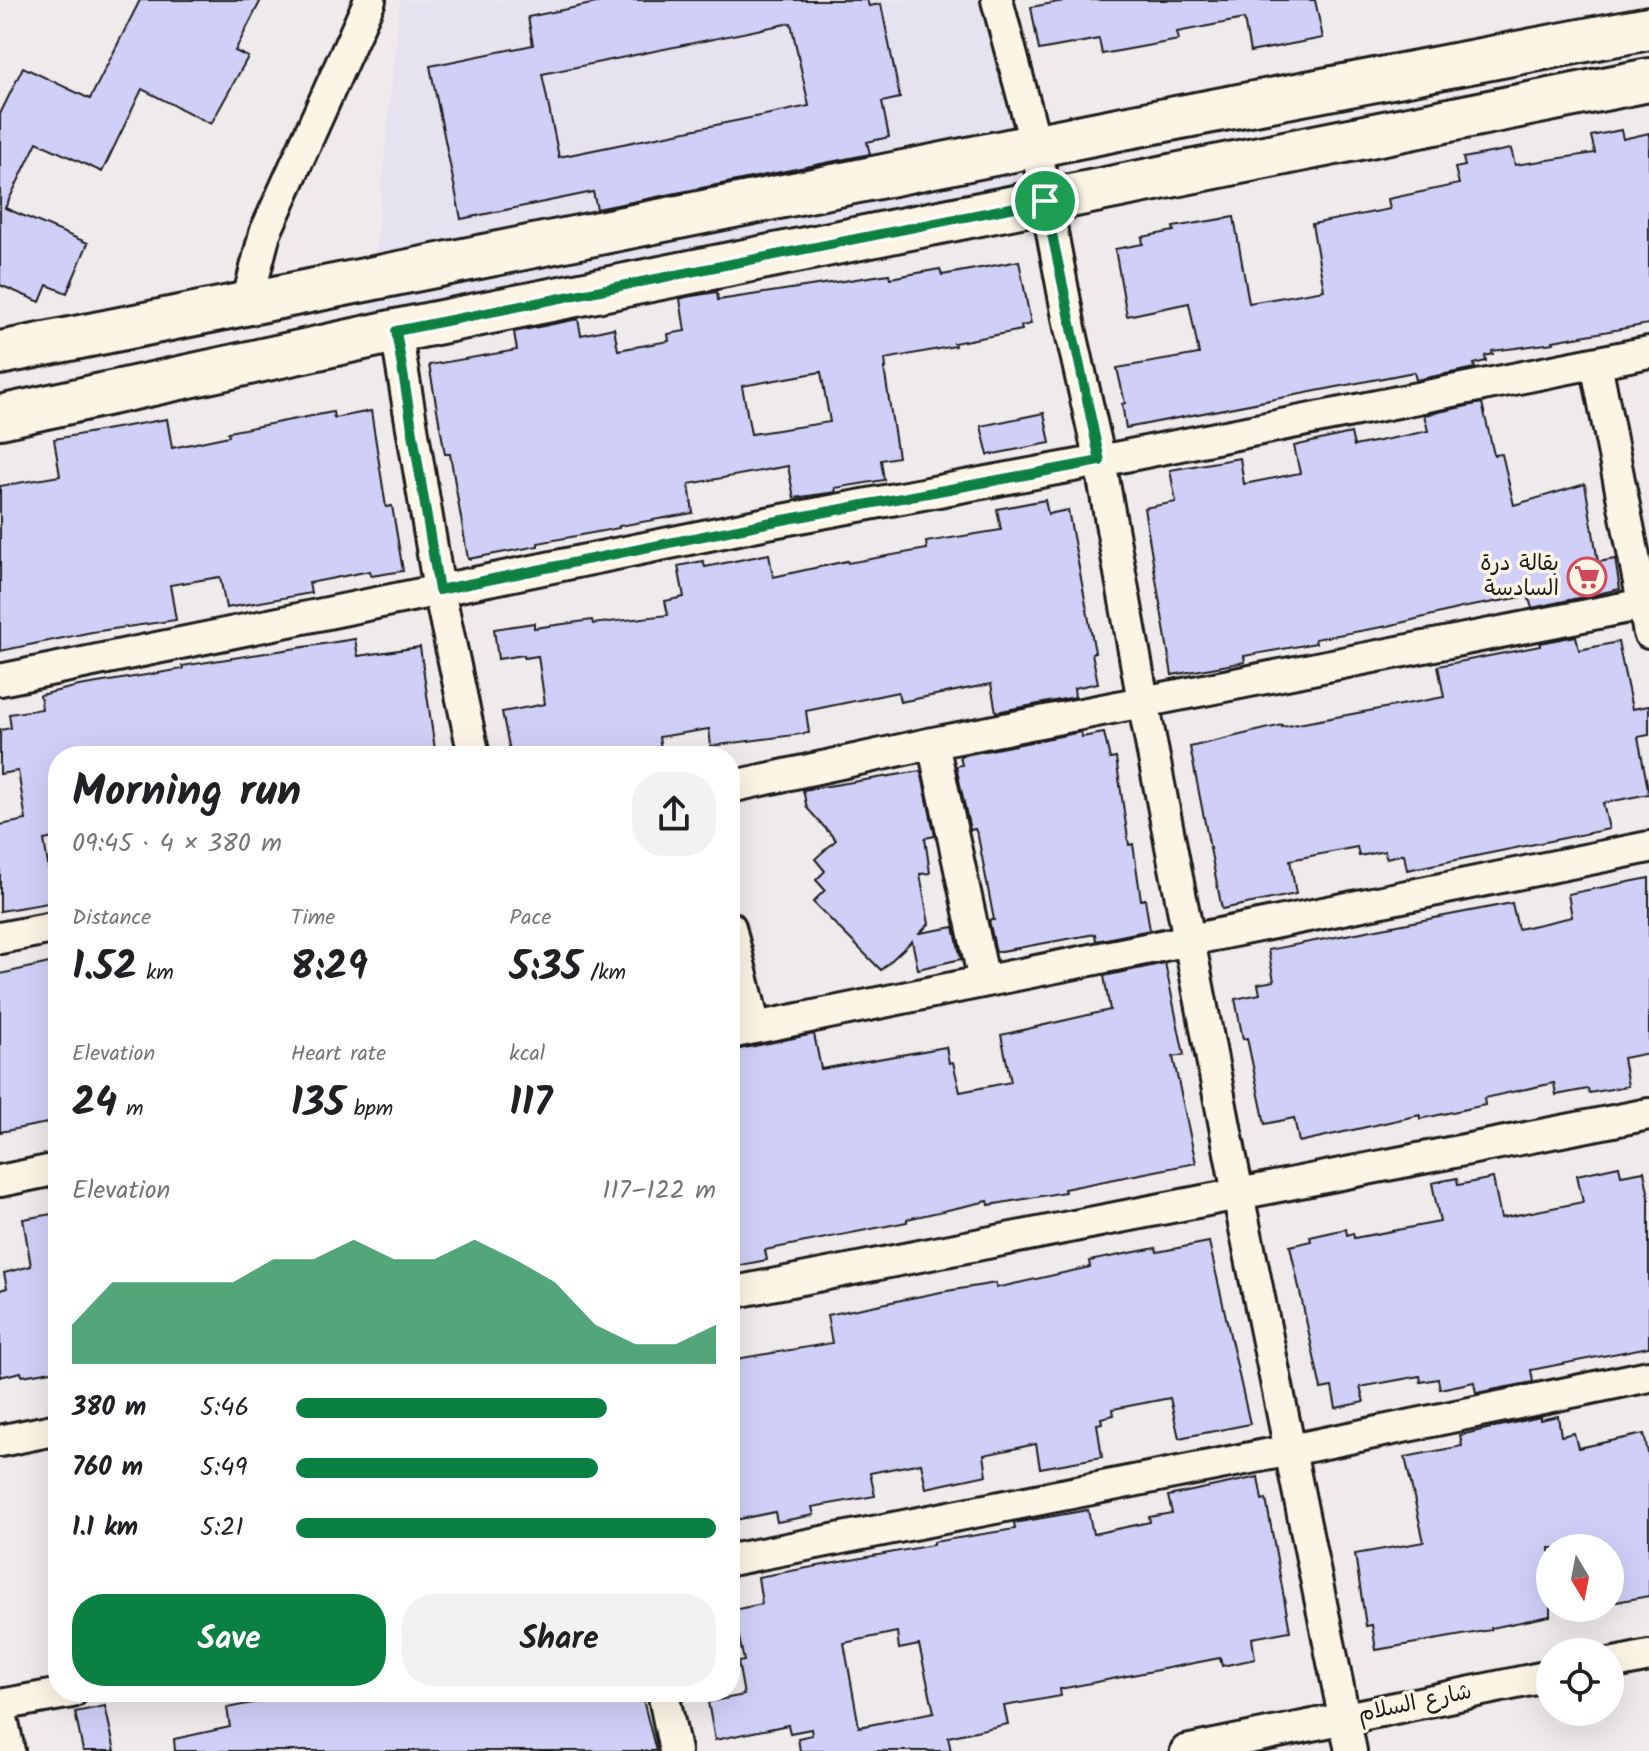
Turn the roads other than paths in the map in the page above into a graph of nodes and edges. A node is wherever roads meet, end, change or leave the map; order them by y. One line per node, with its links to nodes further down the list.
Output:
1 (370, 0): 7 (street)
2 (997, 0): 5 (street)
3 (1649, 28): 5 (street)
4 (1649, 80): 6 (street)
5 (1036, 146): 6 (street); 7 (street)
6 (1045, 201): 8 (street); 13 (street)
7 (247, 303): 10 (street)
8 (396, 331): 12 (street); 14 (street)
9 (1649, 352): 11 (street)
10 (0, 353)
11 (1596, 363): 13 (street); 15 (street)
12 (0, 417)
13 (1100, 461): 14 (street); 17 (street)
14 (439, 590): 16 (street); 19 (street)
15 (1647, 613): 17 (street)
16 (0, 680)
17 (1143, 701): 18 (street); 24 (street)
18 (933, 743): 20 (street); 25 (street)
19 (472, 746)
20 (740, 785)
21 (1649, 847): 24 (street)
22 (48, 929): 23 (street)
23 (0, 938)
24 (1191, 938): 25 (street); 31 (street)
25 (984, 981): 27 (street)
26 (740, 1006): 27 (street)
27 (743, 1030)
28 (1649, 1114): 31 (street)
29 (48, 1171): 30 (street)
30 (0, 1181)
31 (1238, 1194): 32 (street); 36 (street)
32 (740, 1291)
33 (1649, 1376): 36 (street)
34 (48, 1431): 35 (street)
35 (0, 1441)
36 (1291, 1450): 37 (street); 44 (street)
37 (740, 1558)
38 (1649, 1656): 39 (street)
39 (1624, 1661)
40 (1536, 1679): 44 (street, شارع السلام)
41 (48, 1697): 43 (street)
42 (665, 1702): 46 (street)
43 (0, 1706): 45 (street)
44 (1345, 1718): 47 (street, شارع السلام); 48 (street)
45 (9, 1751)
46 (675, 1751)
47 (1186, 1751)
48 (1351, 1751)

